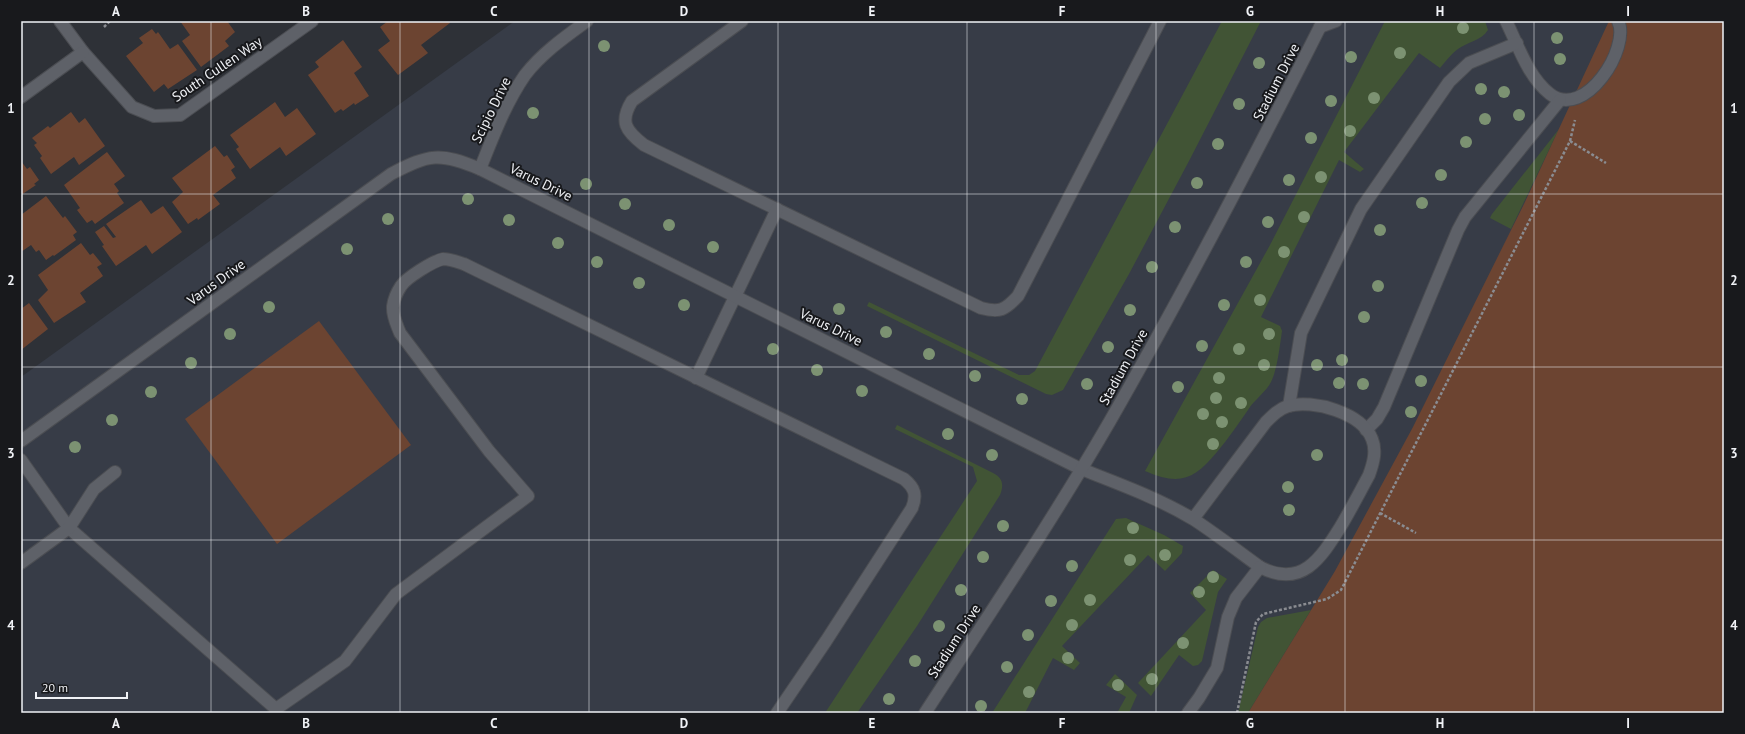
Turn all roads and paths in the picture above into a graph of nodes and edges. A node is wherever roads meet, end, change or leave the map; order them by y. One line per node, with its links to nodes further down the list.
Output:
1 (60, 21): 13 (street)
2 (110, 21): 11 (path)
3 (312, 21): 13 (street, South Cullen Way)
4 (588, 21): 19 (street, Scipio Drive)
5 (742, 21): 20 (street)
6 (1160, 21): 20 (street)
7 (1336, 21): 10 (street)
8 (1506, 21): 12 (street)
9 (1618, 21): 15 (street)
10 (1322, 24): 27 (street, Stadium Drive)
11 (104, 27)
12 (1517, 43): 16 (street); 23 (street)
13 (83, 52): 14 (street)
14 (21, 97)
15 (1579, 98): 16 (street); 17 (path)
16 (1560, 100): 24 (street)
17 (1570, 142): 18 (path); 29 (path)
18 (1606, 163)
19 (480, 169): 21 (street, Varus Drive); 25 (street, Varus Drive)
20 (777, 209): 21 (street)
21 (736, 296): 22 (street); 27 (street, Varus Drive)
22 (696, 378): 31 (street); 35 (street)
23 (1289, 406): 24 (street); 30 (street)
24 (1366, 430): 34 (street, Varus Drive)
25 (21, 441)
26 (21, 460): 31 (street)
27 (1081, 469): 30 (street, Varus Drive); 36 (street, Stadium Drive)
28 (115, 472): 31 (street)
29 (1380, 513): 32 (path); 38 (path)
30 (1193, 519): 34 (street, Varus Drive)
31 (69, 528): 33 (street)
32 (1416, 533)
33 (21, 563)
34 (1260, 567): 37 (street)
35 (777, 713)
36 (925, 713)
37 (1188, 713)
38 (1237, 713)

